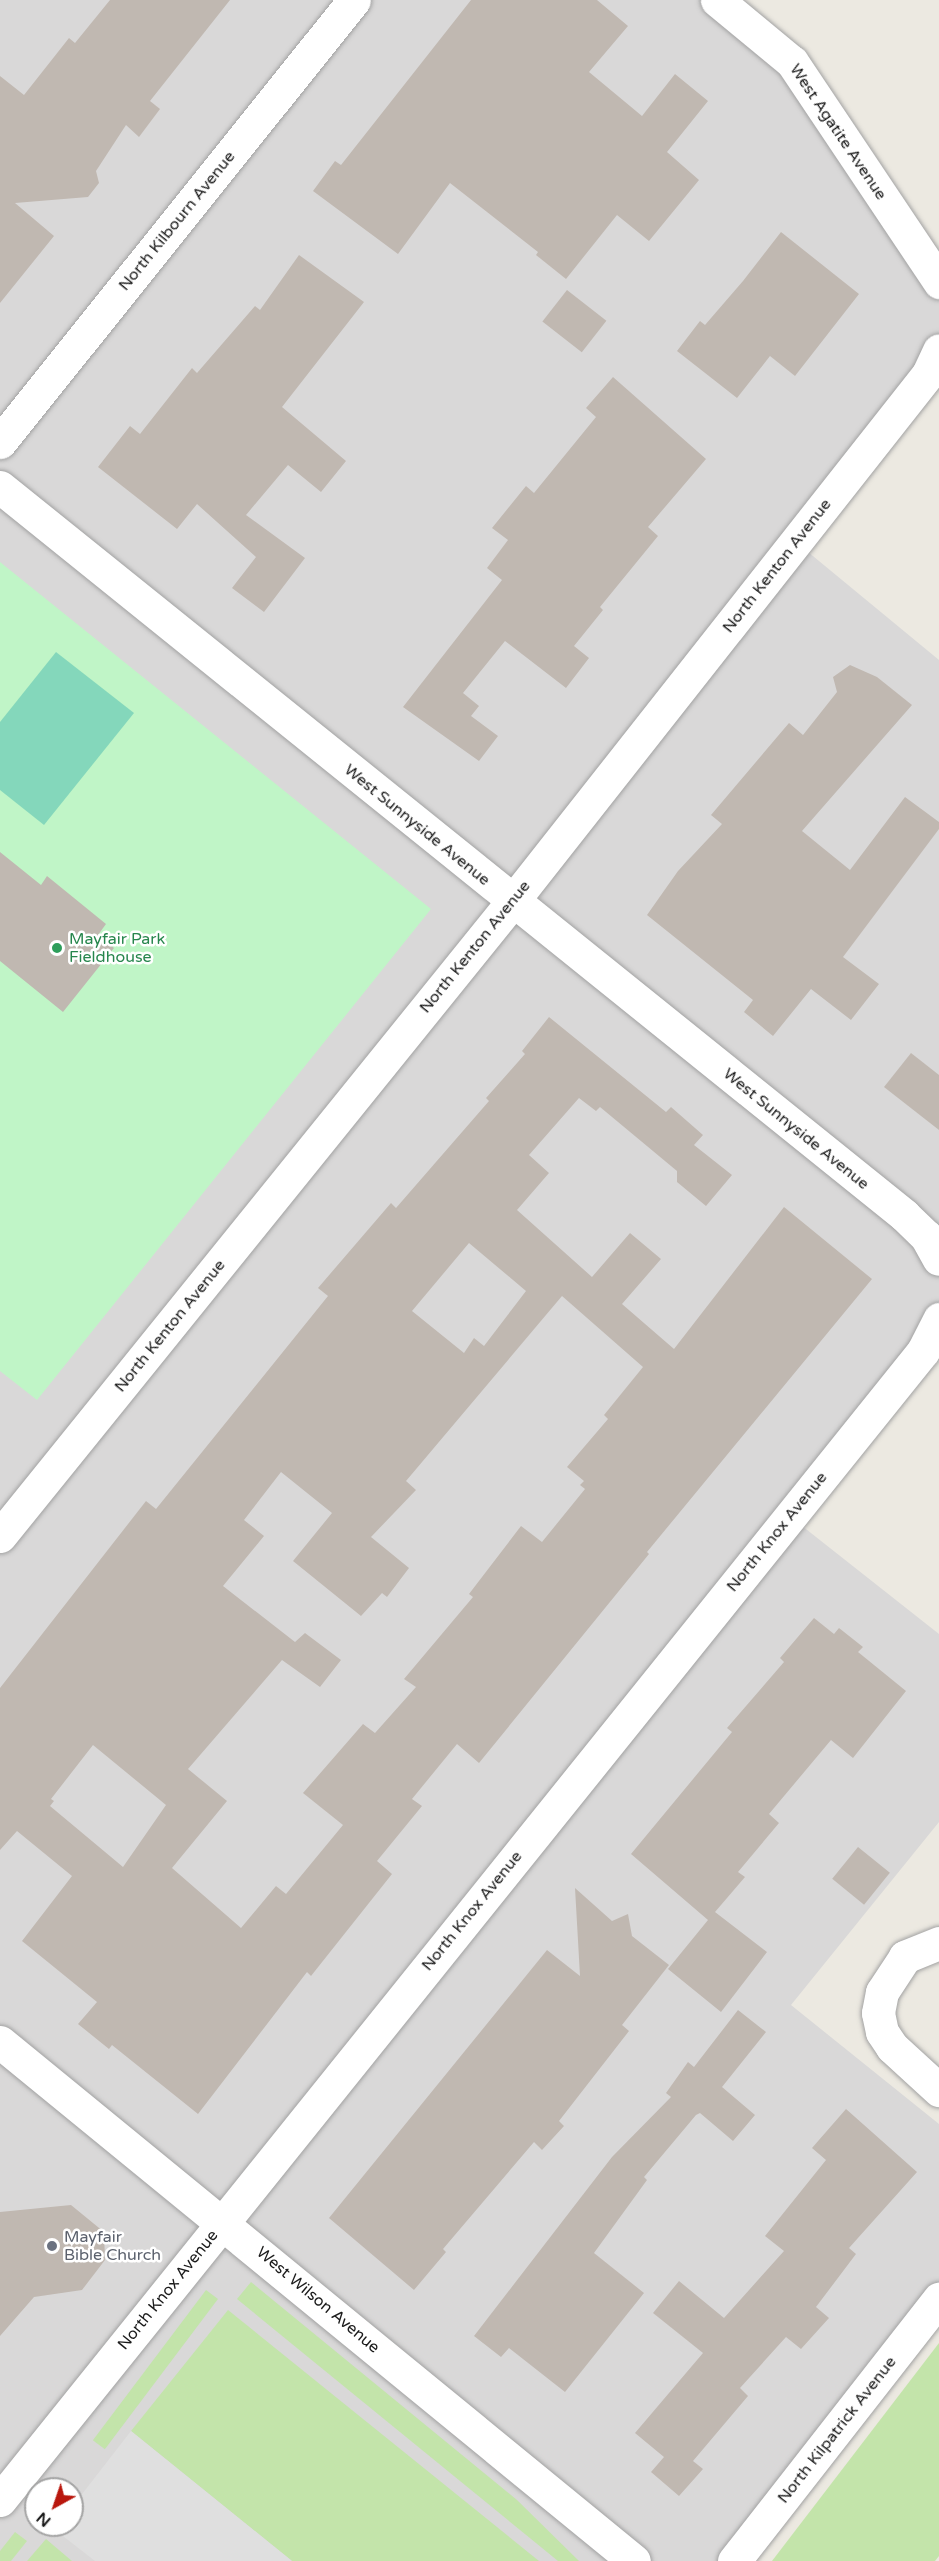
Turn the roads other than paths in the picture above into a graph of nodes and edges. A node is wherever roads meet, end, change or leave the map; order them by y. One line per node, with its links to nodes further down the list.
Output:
1 (354, 0): 5 (street, North Kilbourn Avenue)
2 (717, 0): 3 (street, West Agatite Avenue)
3 (939, 282)
4 (939, 350): 7 (street, North Kenton Avenue)
5 (0, 442)
6 (0, 487): 7 (street, West Sunnyside Avenue)
7 (512, 902): 8 (street, West Sunnyside Avenue); 10 (street, North Kenton Avenue)
8 (939, 1259)
9 (939, 1319): 14 (street, North Knox Avenue)
10 (0, 1536)
11 (939, 1943): 13 (street)
12 (0, 2042): 14 (street, West Wilson Avenue)
13 (939, 2090)
14 (222, 2221): 16 (street, North Knox Avenue); 17 (street, West Wilson Avenue)
15 (939, 2299): 18 (street, North Kilpatrick Avenue)
16 (0, 2500)
17 (634, 2561)
18 (734, 2561)

